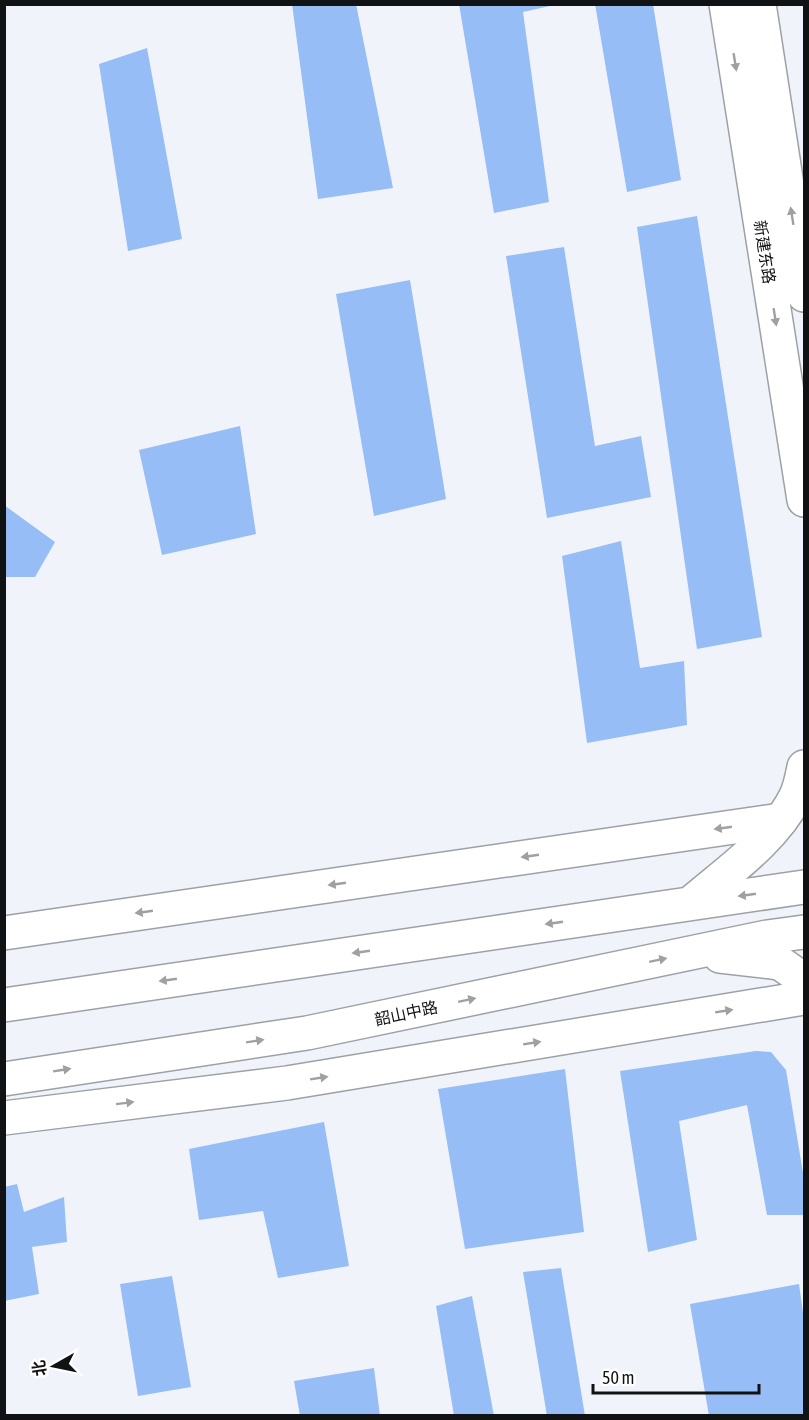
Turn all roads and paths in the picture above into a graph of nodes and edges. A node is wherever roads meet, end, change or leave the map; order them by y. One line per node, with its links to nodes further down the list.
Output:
1 (726, 4): 4 (main road, 新建东路, one-way to 4)
2 (759, 4): 3 (main road, 新建东路, one-way to 2)
3 (804, 295)
4 (804, 500)
5 (804, 767): 6 (main road)
6 (781, 820): 8 (main road); 9 (main road, one-way to 9)
7 (804, 887): 8 (main road, one-way to 8)
8 (691, 903): 14 (main road, one-way to 14)
9 (4, 933)
10 (804, 933): 11 (main road, 韶山中路)
11 (691, 953): 12 (main road); 15 (main road, 韶山中路, one-way to 11)
12 (804, 980)
13 (804, 998): 16 (main road, one-way to 13)
14 (4, 1005)
15 (4, 1079)
16 (4, 1118)

